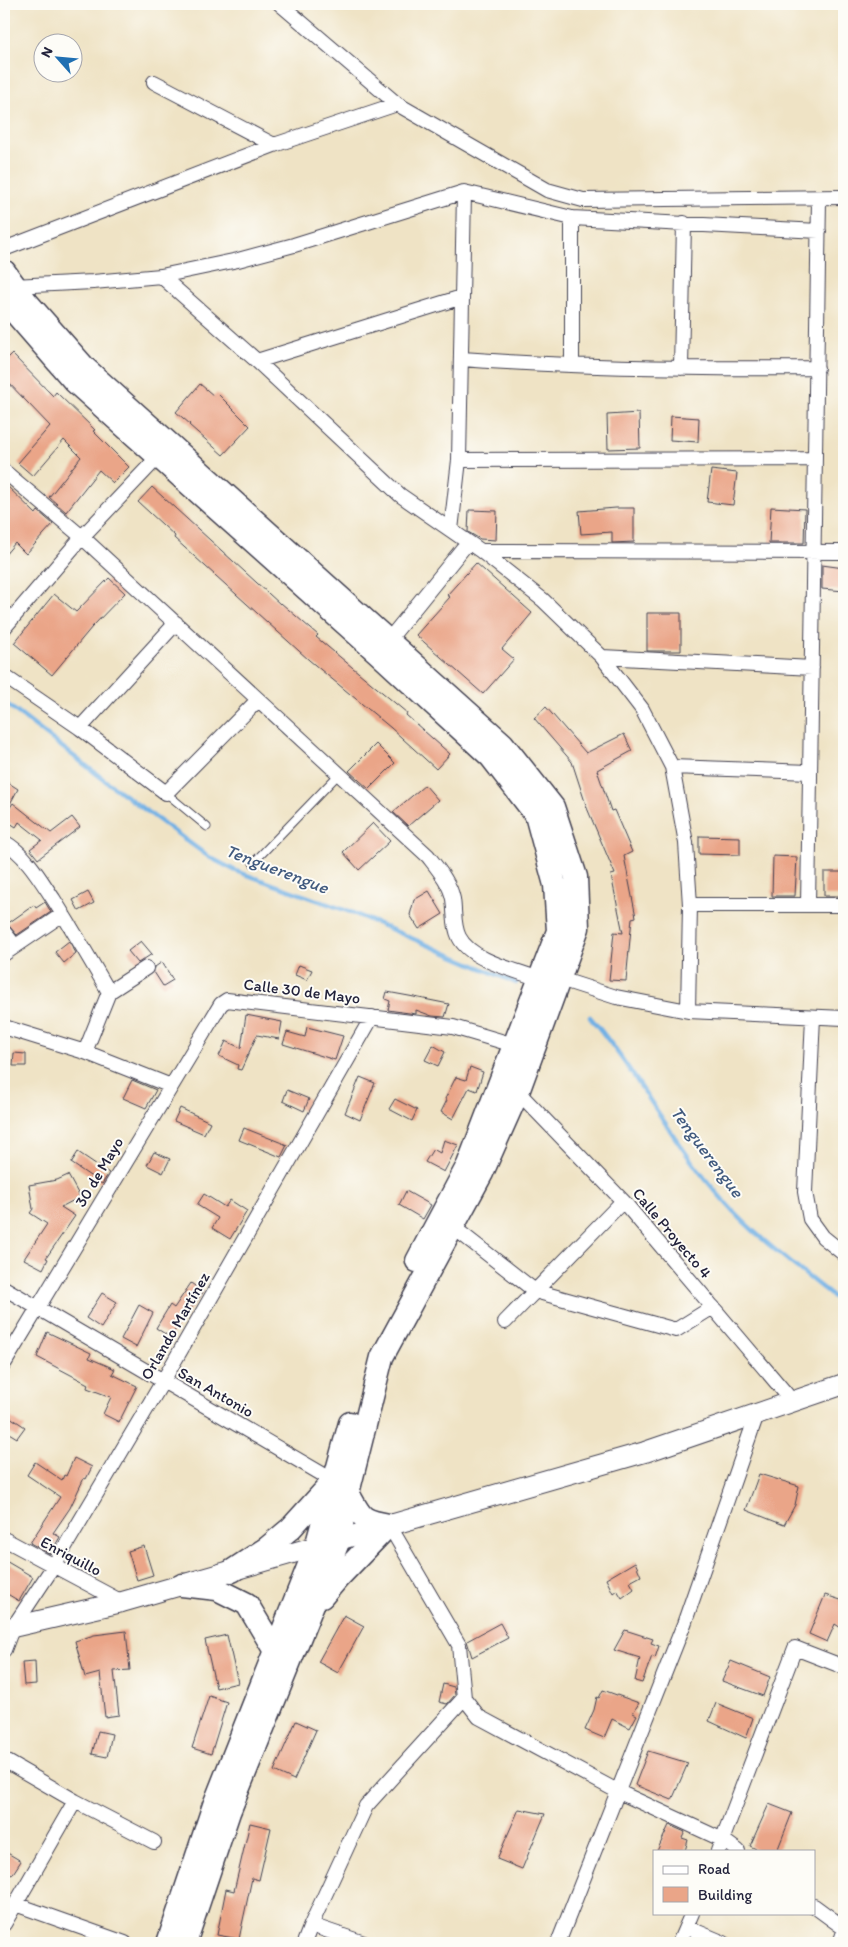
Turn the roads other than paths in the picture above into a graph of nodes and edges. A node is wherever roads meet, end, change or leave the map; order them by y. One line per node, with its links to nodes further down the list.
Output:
1 (280, 4): 3 (street)
2 (154, 82): 4 (street)
3 (397, 104): 4 (street); 7 (street)
4 (274, 145): 11 (street)
5 (464, 192): 8 (street); 12 (street); 14 (street)
6 (844, 197): 7 (street)
7 (819, 199): 10 (street)
8 (572, 218): 9 (street); 17 (street)
9 (684, 224): 10 (street); 18 (street)
10 (819, 232): 19 (street)
11 (4, 249)
12 (161, 276): 13 (street); 15 (street)
13 (6, 287): 20 (main road); 32 (main road)
14 (462, 297): 15 (street); 16 (street)
15 (257, 360): 24 (street)
16 (462, 360): 17 (street); 22 (street)
17 (572, 365): 18 (street)
18 (681, 368): 19 (street)
19 (816, 368): 21 (street)
20 (158, 457): 25 (street); 32 (main road)
21 (815, 459): 22 (street); 28 (street)
22 (459, 460): 24 (street)
23 (4, 470): 25 (street)
24 (451, 530): 26 (street)
25 (82, 537): 30 (street); 31 (street)
26 (468, 542): 27 (street); 32 (street)
27 (481, 551): 28 (street); 33 (street)
28 (814, 552): 29 (street); 34 (street)
29 (844, 552)
30 (7, 619)
31 (176, 623): 36 (street); 37 (street)
32 (383, 647): 52 (main road)
33 (602, 657): 34 (street); 38 (street)
34 (812, 668): 39 (street)
35 (4, 676): 37 (street)
36 (258, 700): 40 (street); 41 (street)
37 (80, 728): 41 (street)
38 (672, 767): 39 (street); 45 (street)
39 (810, 772): 46 (street)
40 (339, 774): 44 (lane); 52 (street)
41 (166, 793): 42 (lane)
42 (207, 827)
43 (4, 842): 48 (street)
44 (253, 863)
45 (690, 905): 46 (street); 55 (street)
46 (808, 905): 47 (street)
47 (844, 905)
48 (63, 914): 50 (street); 53 (street)
49 (4, 932): 50 (street)
50 (10, 950)
51 (146, 968): 53 (street)
52 (550, 979): 55 (street); 60 (main road); 63 (main road)
53 (110, 992): 61 (street)
54 (227, 1000): 56 (street, Calle 30 de Mayo); 62 (street, 30 de Mayo)
55 (688, 1012): 57 (street)
56 (372, 1017): 60 (street, Calle 30 de Mayo); 73 (street, Orlando Martínez)
57 (813, 1017): 58 (street); 66 (street)
58 (844, 1018)
59 (4, 1028): 61 (street)
60 (514, 1045): 77 (main road)
61 (85, 1052): 62 (street)
62 (171, 1086): 69 (street, 30 de Mayo)
63 (518, 1092): 64 (street, Calle Proyecto 4); 65 (main road)
64 (623, 1201): 68 (street); 70 (street, Calle Proyecto 4)
65 (453, 1227): 68 (street); 77 (main road)
66 (844, 1254)
67 (4, 1288): 69 (street, San Antonio)
68 (535, 1291): 70 (street); 71 (street)
69 (39, 1307): 72 (street, 30 de Mayo); 73 (street, San Antonio)
70 (713, 1307): 75 (street, Calle Proyecto 4)
71 (505, 1322)
72 (4, 1364)
73 (163, 1381): 77 (street, San Antonio); 82 (street, Orlando Martínez)
74 (844, 1384): 75 (main road)
75 (793, 1402): 76 (main road)
76 (757, 1414): 78 (main road); 93 (street)
77 (341, 1487): 78 (main road); 80 (main road); 81 (main road); 83 (main road)
78 (389, 1525): 80 (main road); 86 (main road); 91 (street)
79 (4, 1539): 82 (street, Enriquillo)
80 (339, 1540): 81 (main road); 86 (main road)
81 (316, 1547): 83 (main road); 89 (main road)
82 (53, 1567): 85 (street, Enriquillo); 87 (street, Orlando Martínez)
83 (232, 1571): 84 (main road)
84 (182, 1585): 85 (main road); 89 (main road)
85 (122, 1602): 87 (main road)
86 (308, 1615): 108 (main road)
87 (8, 1629): 88 (street, Orlando Martínez)
88 (4, 1650)
89 (275, 1651): 107 (main road)
90 (844, 1667): 96 (street)
91 (464, 1698): 93 (street); 102 (street)
92 (4, 1760): 94 (street)
93 (618, 1792): 96 (street); 111 (street)
94 (75, 1801): 95 (street); 98 (street)
95 (154, 1842)
96 (720, 1845): 97 (street)
97 (735, 1850)
98 (15, 1904): 101 (street); 106 (street)
99 (816, 1907): 104 (street)
100 (692, 1914): 103 (street)
101 (4, 1924)
102 (311, 1925): 109 (street); 110 (street)
103 (686, 1927): 112 (street); 113 (street)
104 (844, 1928)
105 (844, 1932): 114 (street)
106 (125, 1943)
107 (168, 1943)
108 (185, 1943)
109 (304, 1943)
110 (364, 1943)
111 (558, 1943)
112 (680, 1943)
113 (724, 1943)
114 (840, 1943)

